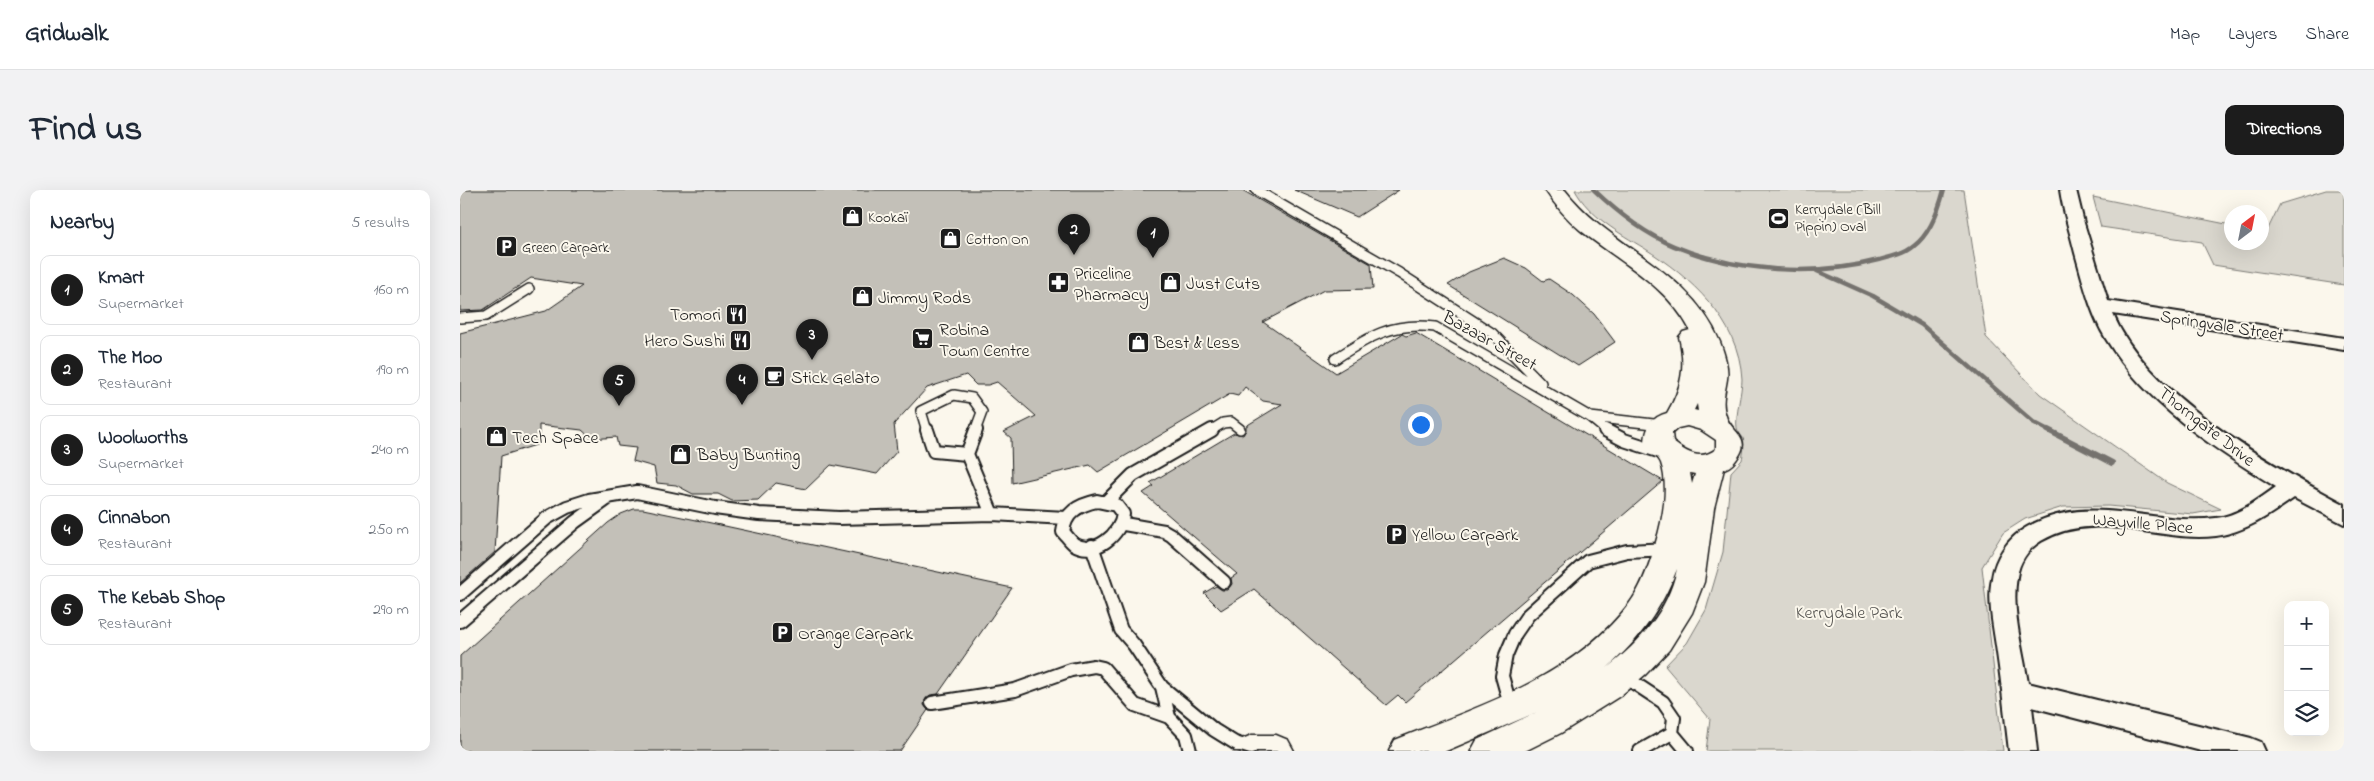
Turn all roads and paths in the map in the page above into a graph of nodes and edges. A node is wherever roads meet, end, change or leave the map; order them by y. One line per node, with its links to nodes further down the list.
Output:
1 (1256, 190): 10 (lane)
2 (1539, 190): 12 (street)
3 (1555, 190): 13 (street)
4 (2068, 190): 6 (street, Thorngate Drive)
5 (529, 288): 7 (lane)
6 (2101, 306): 8 (street, Springvale Street); 18 (street, Thorngate Drive)
7 (460, 318)
8 (2344, 344)
9 (1335, 359): 10 (lane, Bazaar Street)
10 (1551, 394): 11 (lane, Bazaar Street)
11 (1590, 417): 12 (lane, Bazaar Street); 16 (lane, Bazaar Street)
12 (1670, 421): 13 (street); 16 (street)
13 (1716, 426): 17 (street)
14 (1240, 429): 20 (lane)
15 (967, 454): 15 (lane); 21 (lane)
16 (1670, 456): 17 (street); 26 (street)
17 (1712, 463): 30 (street)
18 (2294, 488): 22 (street, Thorngate Drive); 32 (street, Wayville Place)
19 (610, 497): 21 (lane); 28 (lane); 29 (lane)
20 (1106, 502): 23 (lane); 24 (lane)
21 (992, 514): 23 (lane)
22 (2344, 515)
23 (1066, 518): 25 (lane)
24 (1124, 524): 25 (lane); 27 (lane)
25 (1092, 546): 31 (lane)
26 (1670, 549): 30 (street); 34 (lane)
27 (1224, 582)
28 (460, 594)
29 (460, 621)
30 (1609, 667): 34 (street); 36 (lane); 40 (street)
31 (1162, 687): 35 (lane); 38 (lane)
32 (2016, 692): 43 (street, Wayville Place); 44 (street)
33 (932, 703): 35 (lane)
34 (1511, 708): 39 (street)
35 (1170, 717): 37 (lane)
36 (1672, 734): 41 (lane); 42 (lane)
37 (1190, 751)
38 (1262, 751)
39 (1407, 751)
40 (1489, 751)
41 (1640, 751)
42 (1687, 751)
43 (2023, 751)
44 (2251, 751)

